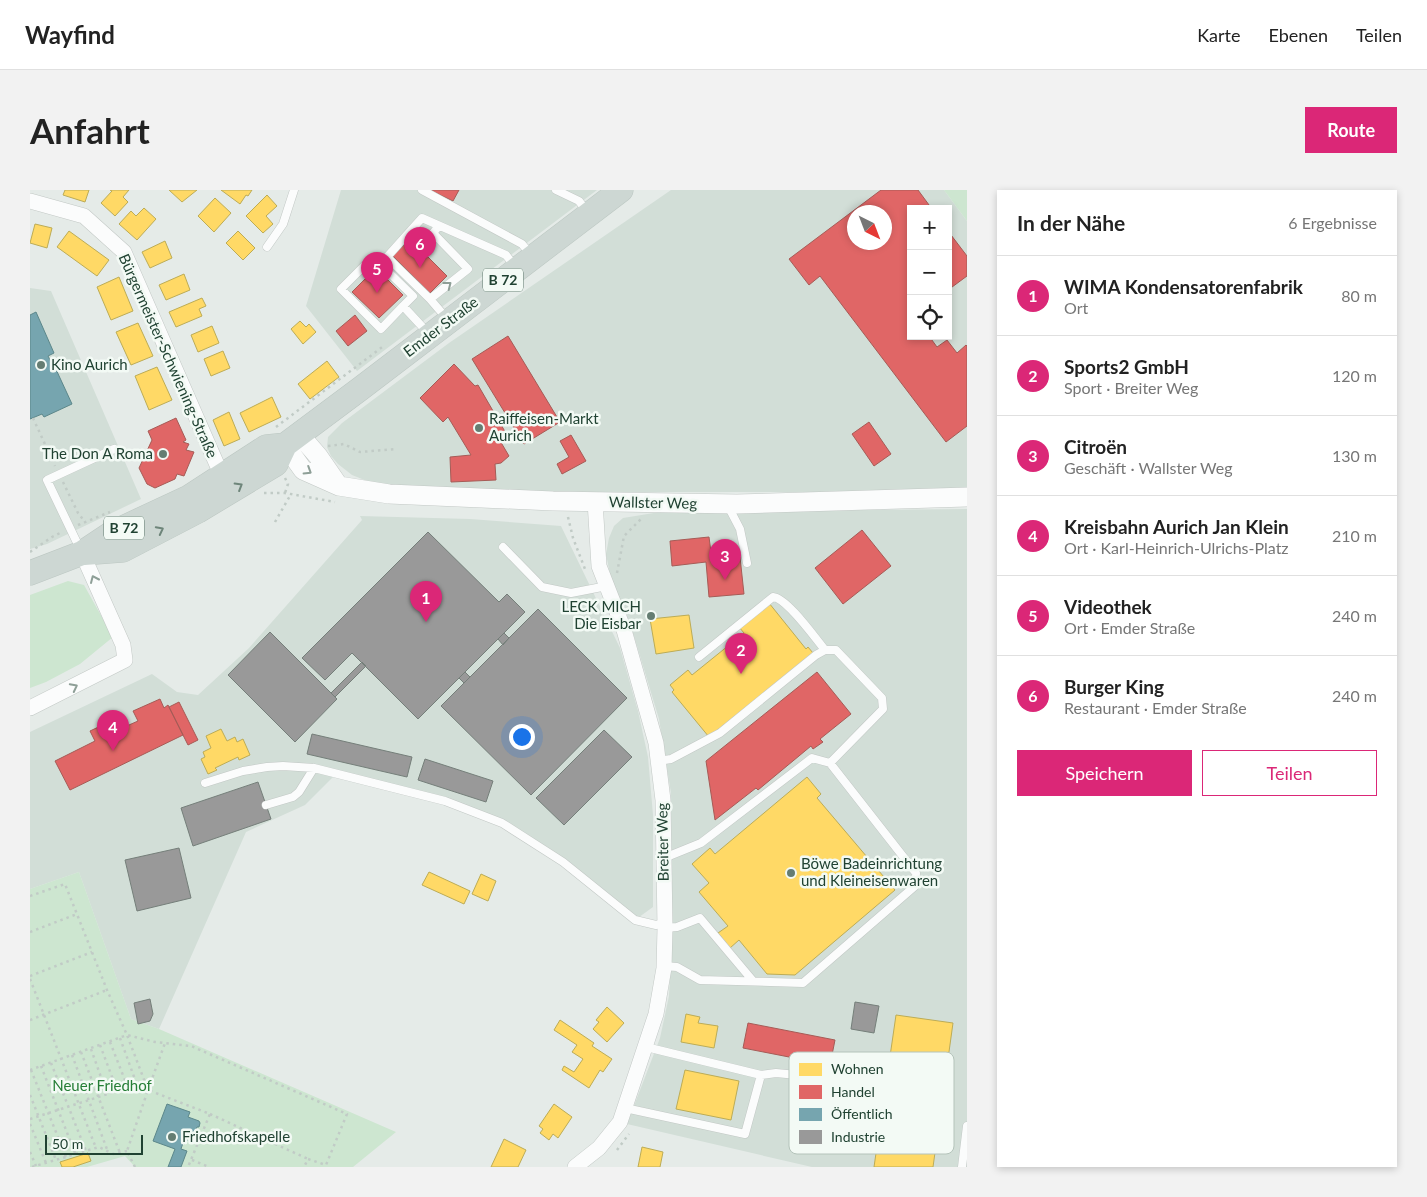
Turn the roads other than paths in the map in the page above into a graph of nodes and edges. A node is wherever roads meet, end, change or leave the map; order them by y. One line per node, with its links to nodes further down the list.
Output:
1 (294, 190): 8 (lane)
2 (422, 190): 9 (lane)
3 (556, 190): 6 (lane)
4 (610, 195): 6 (main road, Emder Straße / B 72)
5 (30, 201): 16 (street, Bürgermeister-Schwiening-Straße)
6 (589, 215): 9 (main road, Emder Straße / B 72)
7 (439, 226): 9 (lane); 10 (lane, one-way to 7); 10 (lane)
8 (267, 247)
9 (525, 263): 12 (main road, Emder Straße / B 72)
10 (430, 299): 12 (lane)
11 (403, 306): 11 (lane); 13 (lane)
12 (448, 321): 13 (main road, Emder Straße / B 72)
13 (430, 335): 14 (main road, Emder Straße / B 72)
14 (292, 439): 16 (main road, Emder Straße / B 72); 18 (street, Wallster Weg); 21 (main road, Emder Straße / B 72, one-way to 14)
15 (114, 450): 21 (lane)
16 (224, 476): 21 (main road, Emder Straße / B 72)
17 (967, 498): 19 (street, Wallster Weg)
18 (596, 501): 19 (street, Wallster Weg); 24 (street, Breiter Weg)
19 (727, 504): 22 (lane)
20 (503, 547): 24 (lane)
21 (82, 553): 23 (main road, Emder Straße / B 72); 27 (street, one-way to 21)
22 (747, 563)
23 (30, 573)
24 (601, 588): 28 (street, Breiter Weg)
25 (825, 650): 26 (lane); 28 (lane); 29 (lane)
26 (699, 657)
27 (30, 708)
28 (658, 761): 33 (street, Breiter Weg)
29 (830, 763): 33 (lane); 36 (lane)
30 (314, 768): 31 (lane); 32 (lane); 34 (lane)
31 (205, 782)
32 (266, 805)
33 (664, 858): 34 (street, Breiter Weg)
34 (665, 926): 35 (street, Breiter Weg); 36 (lane)
35 (664, 966): 36 (lane); 37 (street, Breiter Weg)
36 (753, 981)
37 (646, 1048): 39 (lane); 40 (street, Breiter Weg)
38 (789, 1074): 39 (lane)
39 (761, 1075): 40 (lane)
40 (625, 1108): 42 (street, Breiter Weg)
41 (967, 1126): 43 (lane)
42 (577, 1166)
43 (962, 1167)

